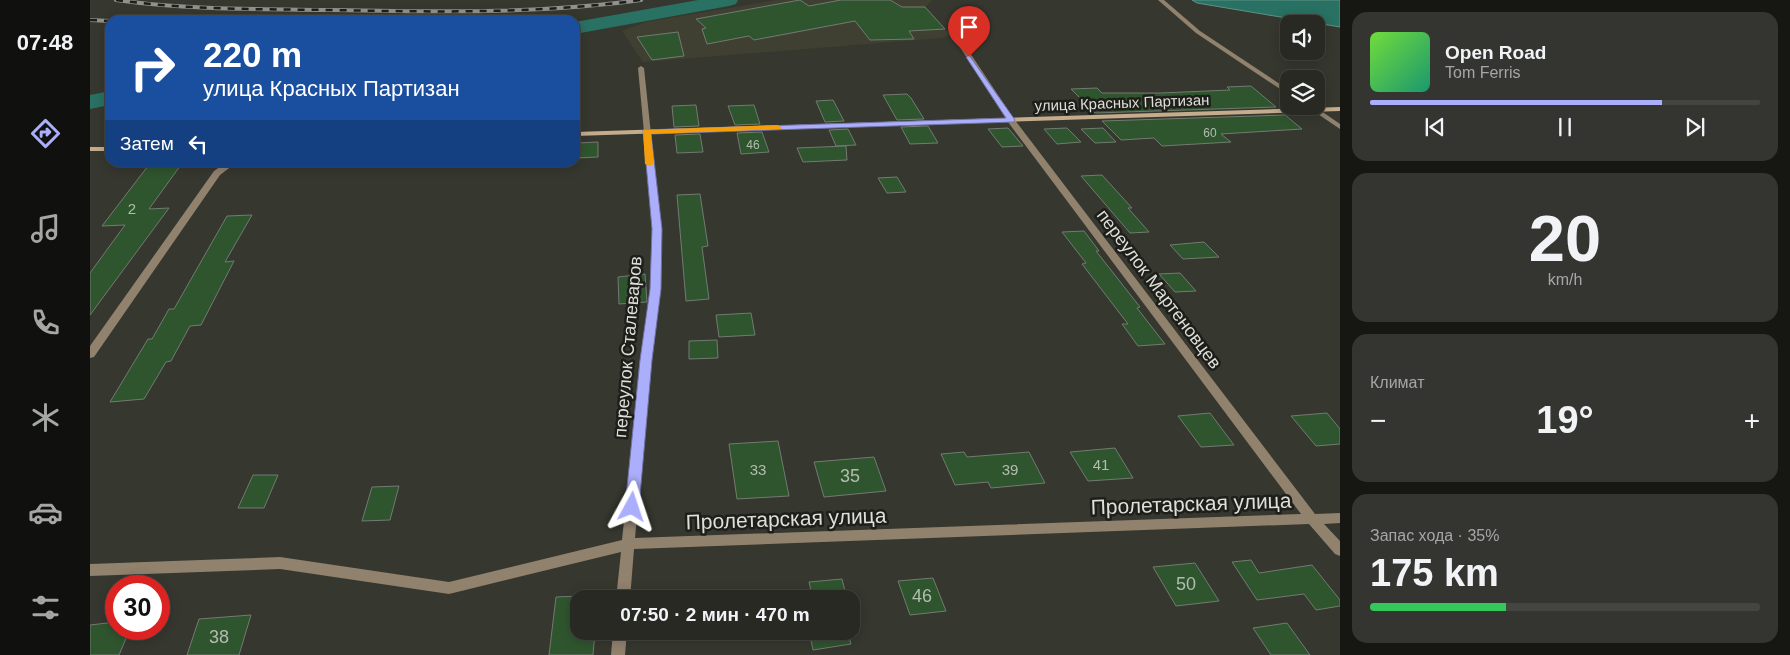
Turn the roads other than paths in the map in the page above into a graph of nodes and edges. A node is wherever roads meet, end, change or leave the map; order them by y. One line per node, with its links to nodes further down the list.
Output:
1 (1161, 0): 4 (street)
2 (959, 41): 9 (street, переулок Мартеновцев)
3 (641, 68): 11 (street, переулок Сталеваров)
4 (1280, 86)
5 (1325, 108): 7 (street, улица Красных Партизан)
6 (1280, 109): 9 (street, улица Красных Партизан)
7 (1340, 109)
8 (1322, 115): 10 (street)
9 (1011, 120): 11 (street, улица Красных Партизан); 20 (street, переулок Мартеновцев)
10 (1340, 127)
11 (646, 132): 12 (street, улица Красных Партизан); 21 (street, переулок Сталеваров)
12 (580, 134)
13 (90, 149): 14 (street)
14 (105, 149)
15 (217, 167): 17 (street)
16 (226, 167): 17 (street)
17 (217, 173): 18 (street)
18 (90, 354)
19 (1340, 518): 20 (street, Пролетарская улица)
20 (1313, 520): 21 (street, Пролетарская улица); 22 (street, переулок Мартеновцев)
21 (629, 544): 23 (street, Пролетарская улица); 24 (street, переулок Сталеваров)
22 (1340, 550)
23 (90, 570)
24 (624, 590)
25 (619, 640): 26 (street)
26 (618, 655)

